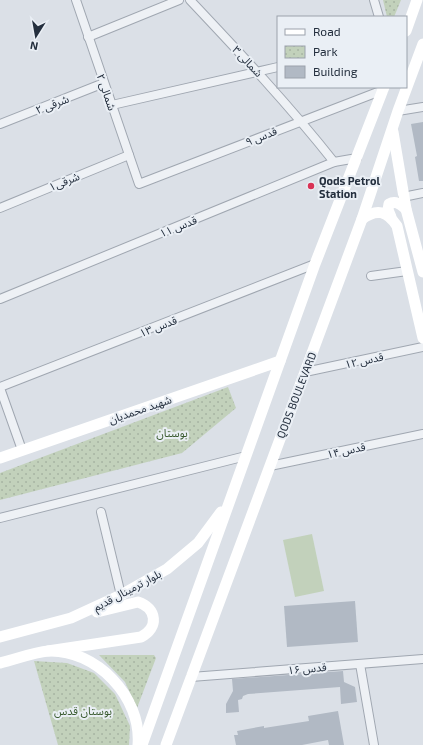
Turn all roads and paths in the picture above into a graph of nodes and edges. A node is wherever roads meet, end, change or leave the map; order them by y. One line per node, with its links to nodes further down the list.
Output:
1 (76, 0): 8 (street, شمالی ۲)
2 (179, 0): 8 (street)
3 (190, 0): 11 (street, شمالی ۳)
4 (374, 0): 6 (street)
5 (417, 1): 7 (main road)
6 (379, 16)
7 (407, 28)
8 (88, 36): 12 (street, شمالی ۲)
9 (423, 44): 13 (main road, QODS BOULEVARD)
10 (277, 67): 11 (street)
11 (258, 72): 16 (street); 19 (street, شمالی ۳)
12 (104, 83): 16 (street, شمالی ۲); 20 (street, شرقی ۲)
13 (407, 87)
14 (384, 88): 19 (street, قدس ۹); 23 (main road)
15 (407, 88): 18 (main road, QODS BOULEVARD)
16 (112, 105): 22 (street, شمالی ۲)
17 (423, 107): 18 (street)
18 (398, 111): 21 (main road, QODS BOULEVARD)
19 (301, 120): 24 (street, شمالی ۳); 25 (street, قدس ۹)
20 (0, 124)
21 (393, 129): 27 (main road); 31 (main road, QODS BOULEVARD)
22 (129, 155): 25 (street, شمالی ۲); 28 (street, شرقی۱)
23 (357, 158): 24 (street, قدس ۱۱); 32 (main road)
24 (334, 162): 36 (street, قدس ۱۱)
25 (139, 184)
26 (423, 193): 27 (street)
27 (403, 197): 29 (main road)
28 (0, 208)
29 (406, 209): 30 (main road); 34 (main road)
30 (391, 217): 31 (main road); 33 (main road)
31 (362, 219): 40 (main road, QODS BOULEVARD)
32 (315, 264): 39 (main road); 41 (street, قدس ۱۳)
33 (408, 271): 35 (street); 37 (main road)
34 (423, 272)
35 (371, 276)
36 (0, 299)
37 (423, 338)
38 (423, 347): 40 (street, قدس ۱۲)
39 (280, 362): 43 (main road, شهید محمدیان); 44 (main road)
40 (305, 372): 46 (main road, QODS BOULEVARD)
41 (0, 388): 43 (street)
42 (423, 434): 46 (street, قدس ۱۴)
43 (22, 450): 45 (main road, شهید محمدیان)
44 (246, 456): 47 (main road); 49 (street)
45 (0, 458)
46 (270, 466): 57 (main road, QODS BOULEVARD)
47 (228, 504): 50 (main road, بلوار ترمینال قدیم); 59 (main road)
48 (101, 512): 50 (street)
49 (0, 518)
50 (121, 595): 51 (main road, بلوار ترمینال قدیم)
51 (71, 618): 52 (main road, بلوار ترمینال قدیم); 53 (main road)
52 (0, 636)
53 (48, 651): 55 (main road); 58 (main road)
54 (423, 659): 56 (street, قدس ۱۶)
55 (0, 663)
56 (360, 664): 57 (street, قدس ۱۶); 61 (street)
57 (191, 677): 60 (main road, QODS BOULEVARD)
58 (138, 745)
59 (142, 745)
60 (166, 745)
61 (374, 745)

